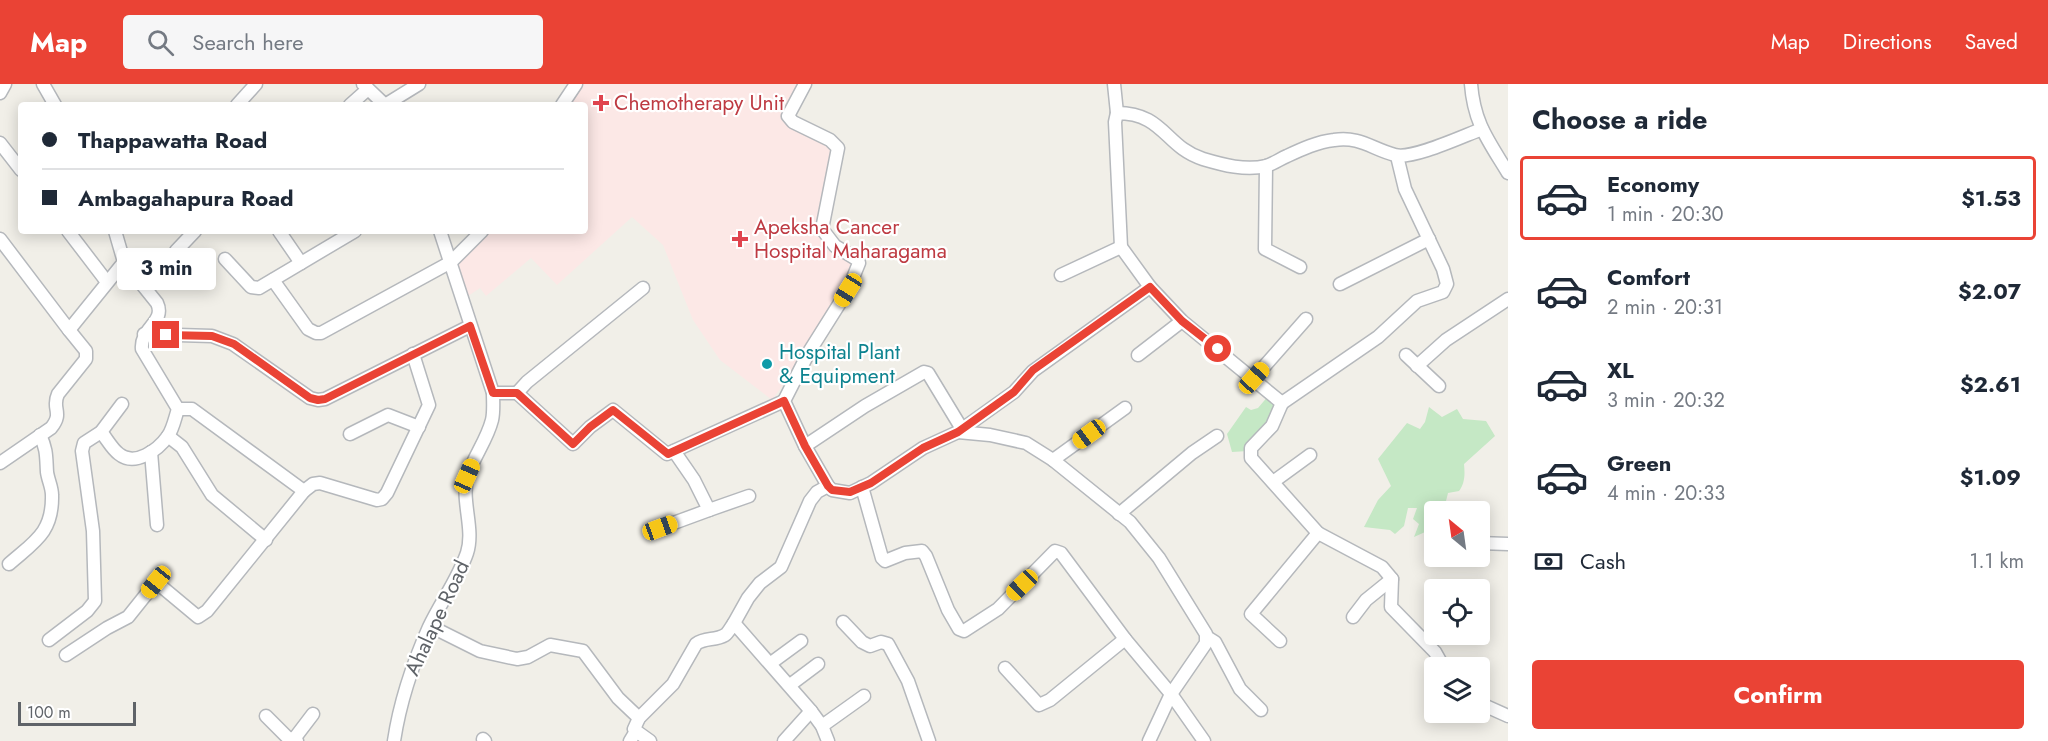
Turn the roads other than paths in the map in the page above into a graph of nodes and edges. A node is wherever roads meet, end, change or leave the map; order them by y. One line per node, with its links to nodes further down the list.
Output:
1 (5, 84): 10 (street)
2 (43, 84): 11 (street)
3 (256, 84): 12 (street)
4 (419, 84): 15 (street)
5 (576, 84): 16 (street)
6 (805, 84): 60 (street)
7 (1114, 84): 17 (street)
8 (1471, 84): 18 (street)
9 (366, 87): 13 (street); 14 (street)
10 (0, 93)
11 (53, 102)
12 (240, 102)
13 (353, 102)
14 (382, 102)
15 (390, 102)
16 (564, 102)
17 (1118, 113): 22 (street); 33 (street)
18 (1482, 129): 20 (street); 23 (street)
19 (0, 143): 21 (street)
20 (1397, 156): 22 (street); 32 (street)
21 (18, 166)
22 (1266, 166): 39 (street)
23 (1508, 173)
24 (70, 234): 42 (street)
25 (117, 234): 36 (street)
26 (192, 234): 34 (street)
27 (281, 234): 38 (street)
28 (350, 234): 38 (street)
29 (441, 234): 37 (street, Ahalape Road)
30 (479, 234): 37 (street)
31 (0, 239): 50 (street)
32 (1429, 239): 43 (street); 61 (street)
33 (1121, 247): 40 (street); 44 (street)
34 (176, 251)
35 (225, 259): 41 (street)
36 (124, 262): 42 (street); 51 (street)
37 (451, 262): 41 (street); 49 (street, Ahalape Road)
38 (301, 263): 41 (street)
39 (1300, 267)
40 (1061, 275)
41 (273, 280)
42 (107, 282): 50 (street)
43 (1340, 284)
44 (1150, 287): 48 (street); 66 (street)
45 (643, 288): 59 (street)
46 (1508, 299): 55 (street)
47 (1306, 319): 56 (street)
48 (1182, 321): 53 (street); 56 (street)
49 (470, 326): 52 (street); 58 (street, Ahalape Road)
50 (69, 330): 69 (street)
51 (144, 334): 52 (street); 64 (street)
52 (413, 354): 65 (street)
53 (1138, 355)
54 (1406, 355): 55 (street)
55 (1417, 366): 57 (street)
56 (1254, 378): 61 (street)
57 (1439, 386)
58 (493, 393): 59 (street); 96 (street, Ahalape Road)
59 (517, 393): 73 (street)
60 (784, 401): 72 (street); 73 (street)
61 (1282, 403): 78 (street)
62 (122, 405): 67 (street)
63 (1125, 408): 76 (street)
64 (178, 409): 70 (street); 81 (street)
65 (419, 427): 68 (street); 81 (street)
66 (960, 431): 72 (street); 76 (street); 80 (street)
67 (101, 432): 74 (street); 99 (street)
68 (350, 434)
69 (40, 435): 77 (street); 91 (street)
70 (168, 436): 74 (street); 88 (street)
71 (1217, 436): 84 (street)
72 (805, 446): 79 (street)
73 (674, 451): 83 (street)
74 (151, 452): 85 (street)
75 (1310, 455): 78 (street)
76 (1053, 460): 84 (street)
77 (0, 464)
78 (1273, 482): 87 (street)
79 (828, 486): 80 (street); 95 (street)
80 (862, 487): 98 (street)
81 (304, 491): 88 (street)
82 (749, 496): 83 (street)
83 (710, 510): 86 (street)
84 (1119, 513): 97 (street)
85 (157, 525)
86 (660, 528)
87 (1318, 533): 92 (street); 101 (street)
88 (266, 540): 102 (street)
89 (1490, 543): 90 (street)
90 (1508, 544)
91 (9, 564)
92 (1392, 579): 93 (street); 103 (street)
93 (1353, 617)
94 (843, 622): 124 (street)
95 (734, 623): 104 (street); 116 (street)
96 (430, 626): 116 (street); 120 (street, Ahalape Road)
97 (1207, 638): 108 (street); 111 (street)
98 (1125, 639): 106 (street); 108 (street)
99 (49, 640)
100 (801, 641): 104 (street)
101 (1280, 641)
102 (66, 655)
103 (1438, 657)
104 (771, 663): 107 (street)
105 (818, 664): 107 (street)
106 (1005, 668)
107 (790, 685): 112 (street)
108 (1171, 694): 125 (street); 126 (street)
109 (864, 696): 117 (street)
110 (1490, 709): 115 (street)
111 (1261, 710)
112 (811, 711): 117 (street); 122 (street)
113 (313, 714): 119 (street)
114 (266, 716): 119 (street)
115 (1508, 716)
116 (639, 718): 118 (street)
117 (822, 726): 123 (street)
118 (633, 736): 121 (street)
119 (295, 740)
120 (394, 741)
121 (650, 741)
122 (784, 741)
123 (828, 741)
124 (929, 741)
125 (1149, 741)
126 (1204, 741)

